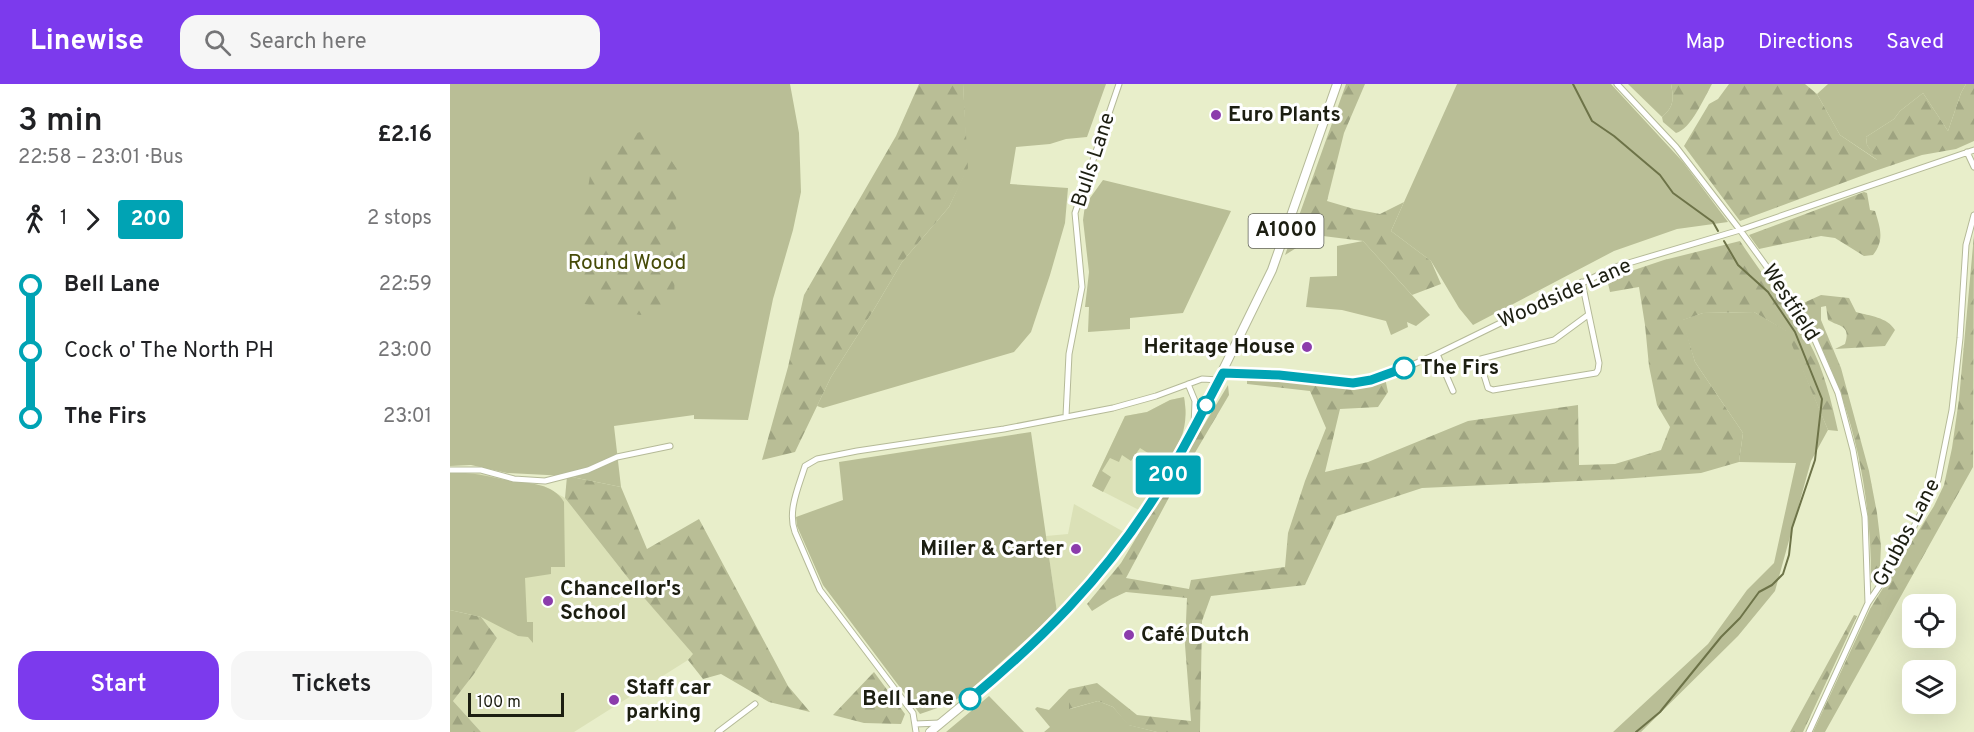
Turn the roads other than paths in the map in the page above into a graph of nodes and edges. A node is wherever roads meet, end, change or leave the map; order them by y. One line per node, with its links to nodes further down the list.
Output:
1 (1119, 84): 15 (street, Bulls Lane)
2 (1337, 84): 12 (main road, A1000)
3 (1617, 84): 8 (street, Westfield)
4 (1974, 150): 5 (street, Woodside Lane)
5 (1967, 152): 6 (street); 8 (street, Woodside Lane)
6 (1974, 167)
7 (1974, 215): 19 (street, Grubbs Lane)
8 (1740, 230): 9 (street, Woodside Lane); 19 (street, Westfield)
9 (1582, 282): 10 (street); 11 (street, Woodside Lane)
10 (1588, 315): 10 (street)
11 (1437, 354): 12 (street, Woodside Lane); 14 (street)
12 (1221, 376): 13 (street); 16 (main road, A1000)
13 (1188, 384): 15 (street); 16 (street)
14 (1453, 391)
15 (1066, 416): 22 (street)
16 (1194, 429): 21 (main road, A1000)
17 (670, 446): 18 (street)
18 (450, 470)
19 (1868, 603): 26 (street, Grubbs Lane)
20 (755, 704): 23 (street)
21 (941, 723): 22 (street); 25 (main road, A1000)
22 (915, 724): 24 (street)
23 (718, 732)
24 (916, 732)
25 (930, 732)
26 (1809, 732)

